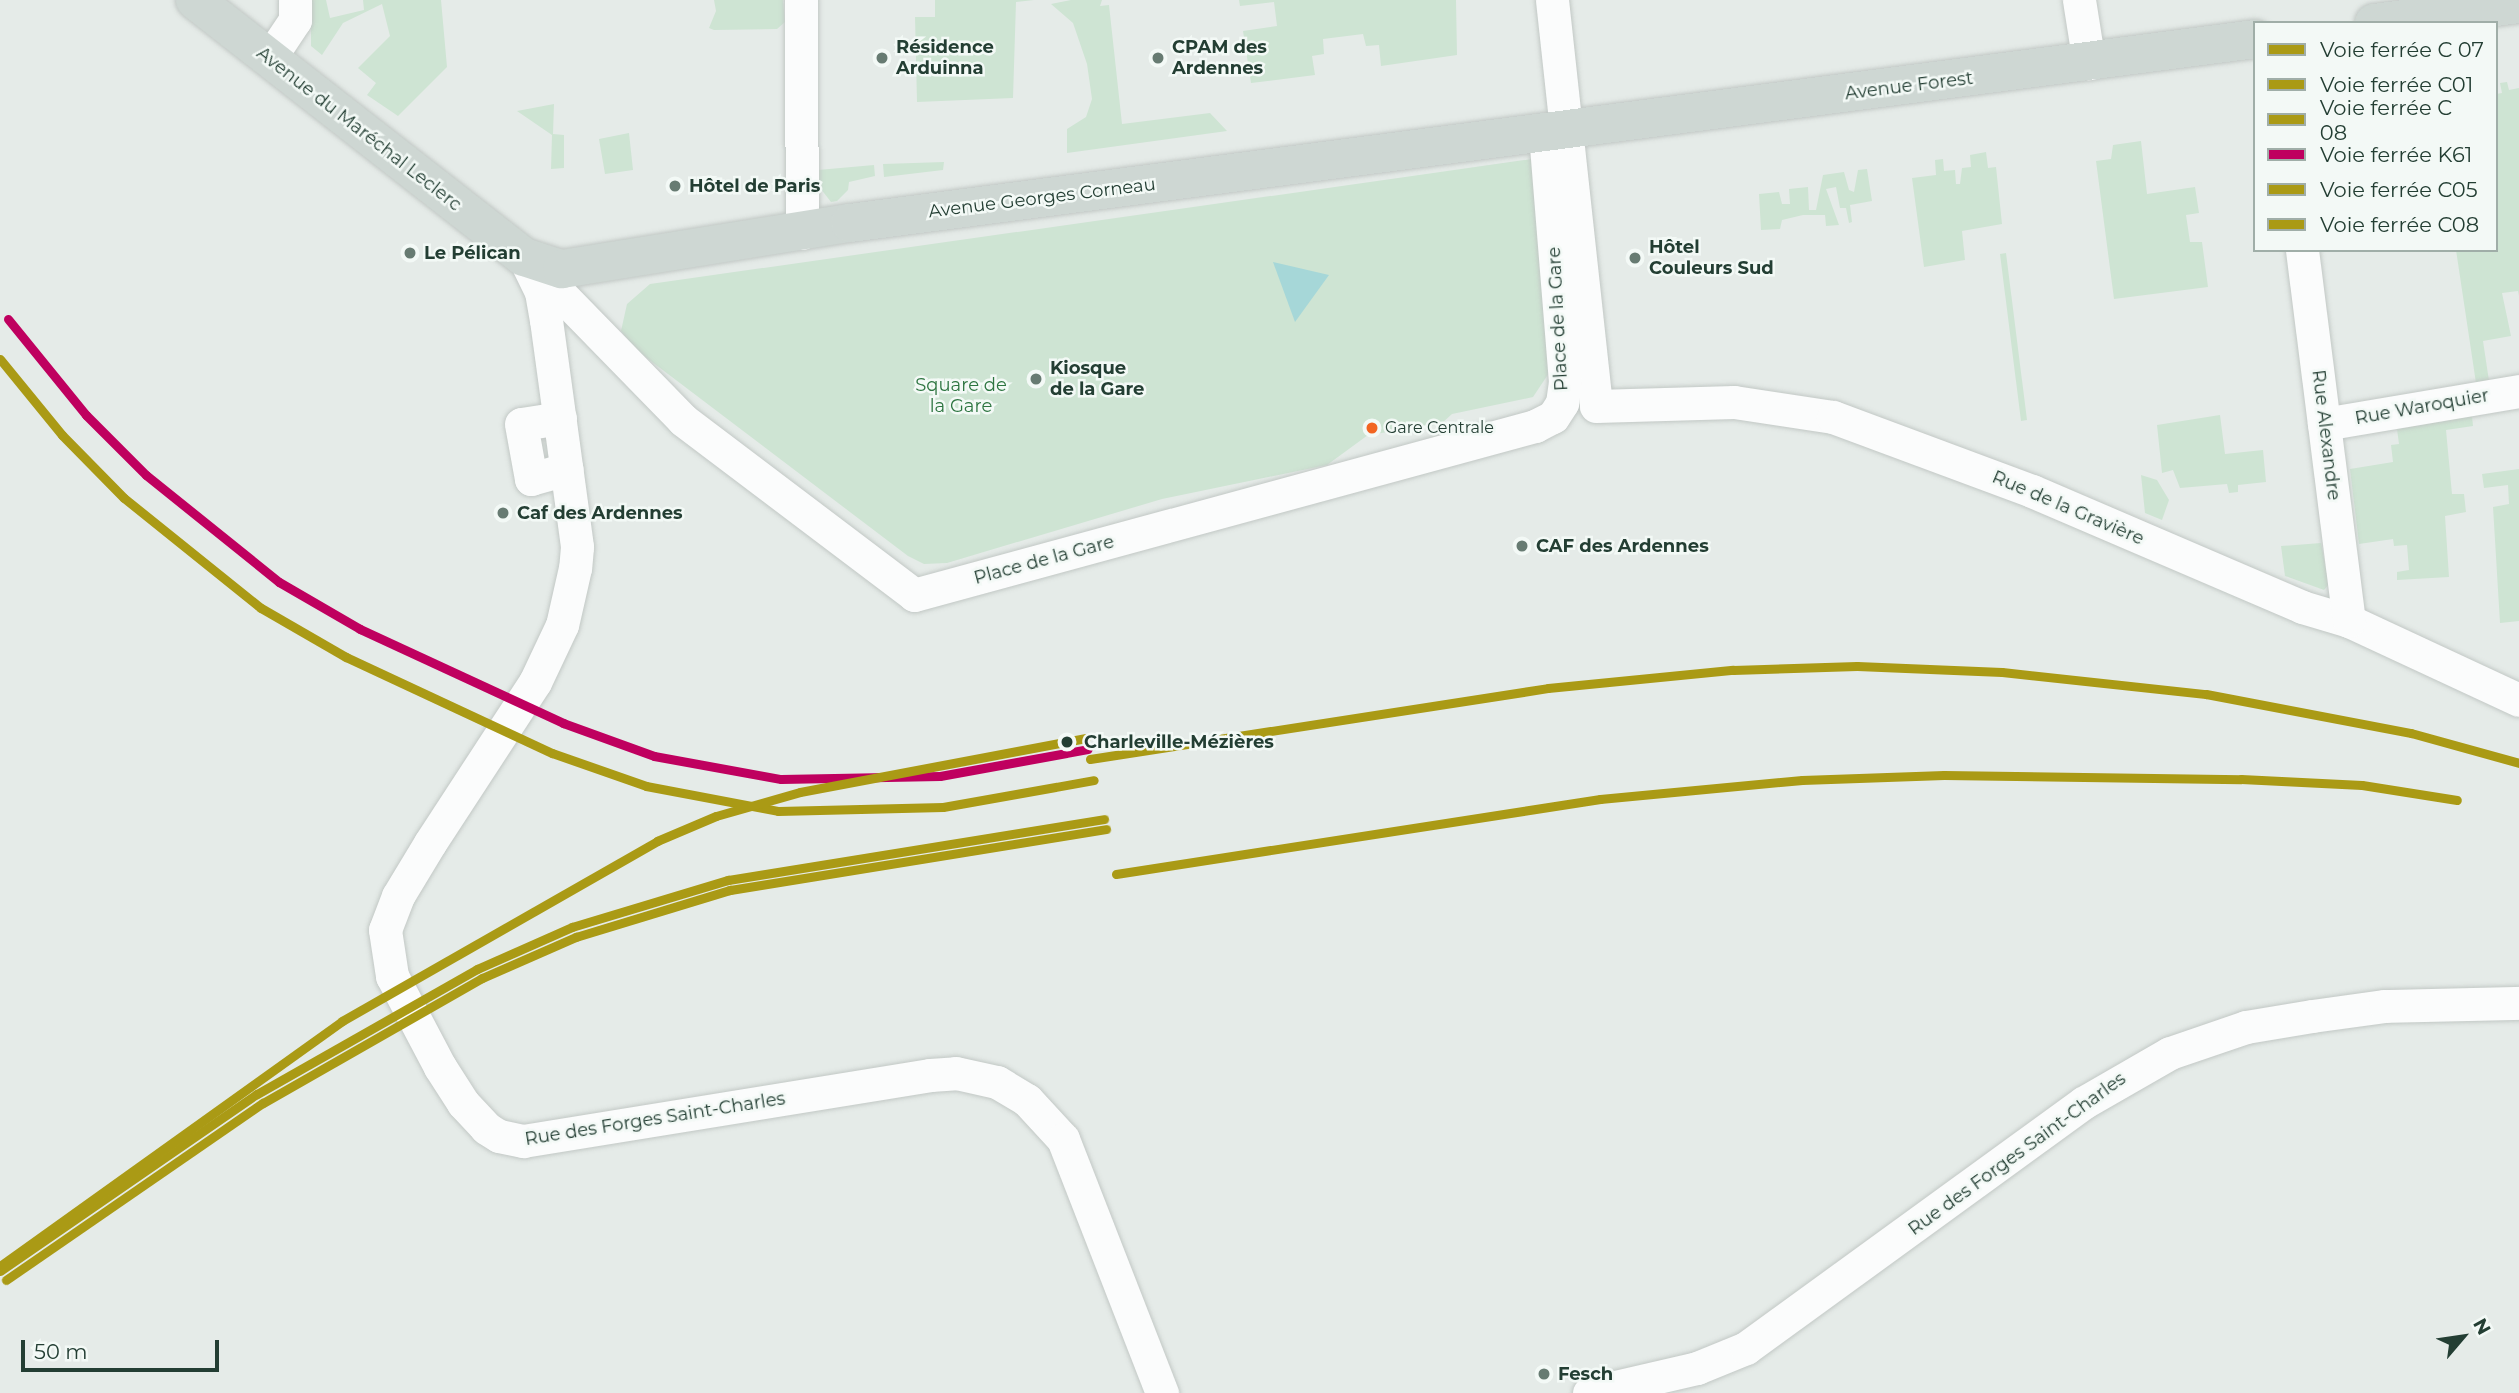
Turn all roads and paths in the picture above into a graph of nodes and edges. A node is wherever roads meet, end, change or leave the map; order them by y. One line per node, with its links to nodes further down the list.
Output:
1 (195, 0): 9 (main road, Avenue du Maréchal Leclerc)
2 (295, 0): 9 (street)
3 (801, 0): 12 (street)
4 (1552, 0): 11 (street)
5 (2079, 0): 10 (street)
6 (2519, 4): 7 (main road)
7 (2389, 21)
8 (2253, 39): 10 (main road, Avenue Forest)
9 (269, 59): 14 (main road, Avenue du Maréchal Leclerc)
10 (2089, 63): 11 (main road, Avenue Forest)
11 (1554, 131): 12 (main road, Avenue Georges Corneau); 14 (street, Place de la Gare); 16 (street, Place de la Gare)
12 (802, 233): 14 (main road, Avenue Georges Corneau)
13 (2302, 252): 17 (street, Rue Alexandre)
14 (524, 257): 21 (street, Rue des Forges Saint-Charles)
15 (2519, 391): 17 (street, Rue Waroquier)
16 (1595, 406): 18 (street, Rue de la Gravière)
17 (2324, 424): 18 (street, Rue Alexandre)
18 (2349, 621): 19 (street, Rue de la Gravière)
19 (2519, 700)
20 (2519, 1003): 22 (street, Rue des Forges Saint-Charles)
21 (1162, 1393)
22 (1589, 1393)

